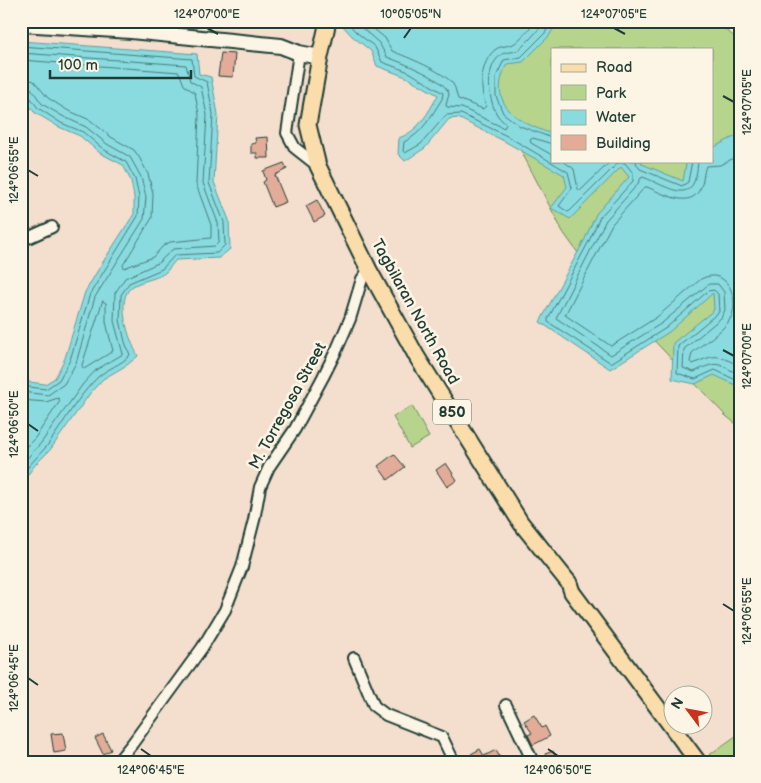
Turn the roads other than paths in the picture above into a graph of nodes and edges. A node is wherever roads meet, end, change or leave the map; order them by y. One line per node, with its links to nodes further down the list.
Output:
1 (328, 21): 4 (main road, Tagbilaran North Road / 850)
2 (21, 24): 3 (street)
3 (298, 53): 4 (street); 5 (street)
4 (320, 57): 5 (main road, Tagbilaran North Road / 850)
5 (318, 166): 8 (main road, Tagbilaran North Road / 850)
6 (52, 227): 7 (street)
7 (21, 241)
8 (370, 270): 11 (street, M. Torregosa Street); 14 (main road, Tagbilaran North Road / 850)
9 (354, 658): 12 (street)
10 (506, 705): 13 (street)
11 (118, 761)
12 (454, 762)
13 (533, 762)
14 (698, 762)

